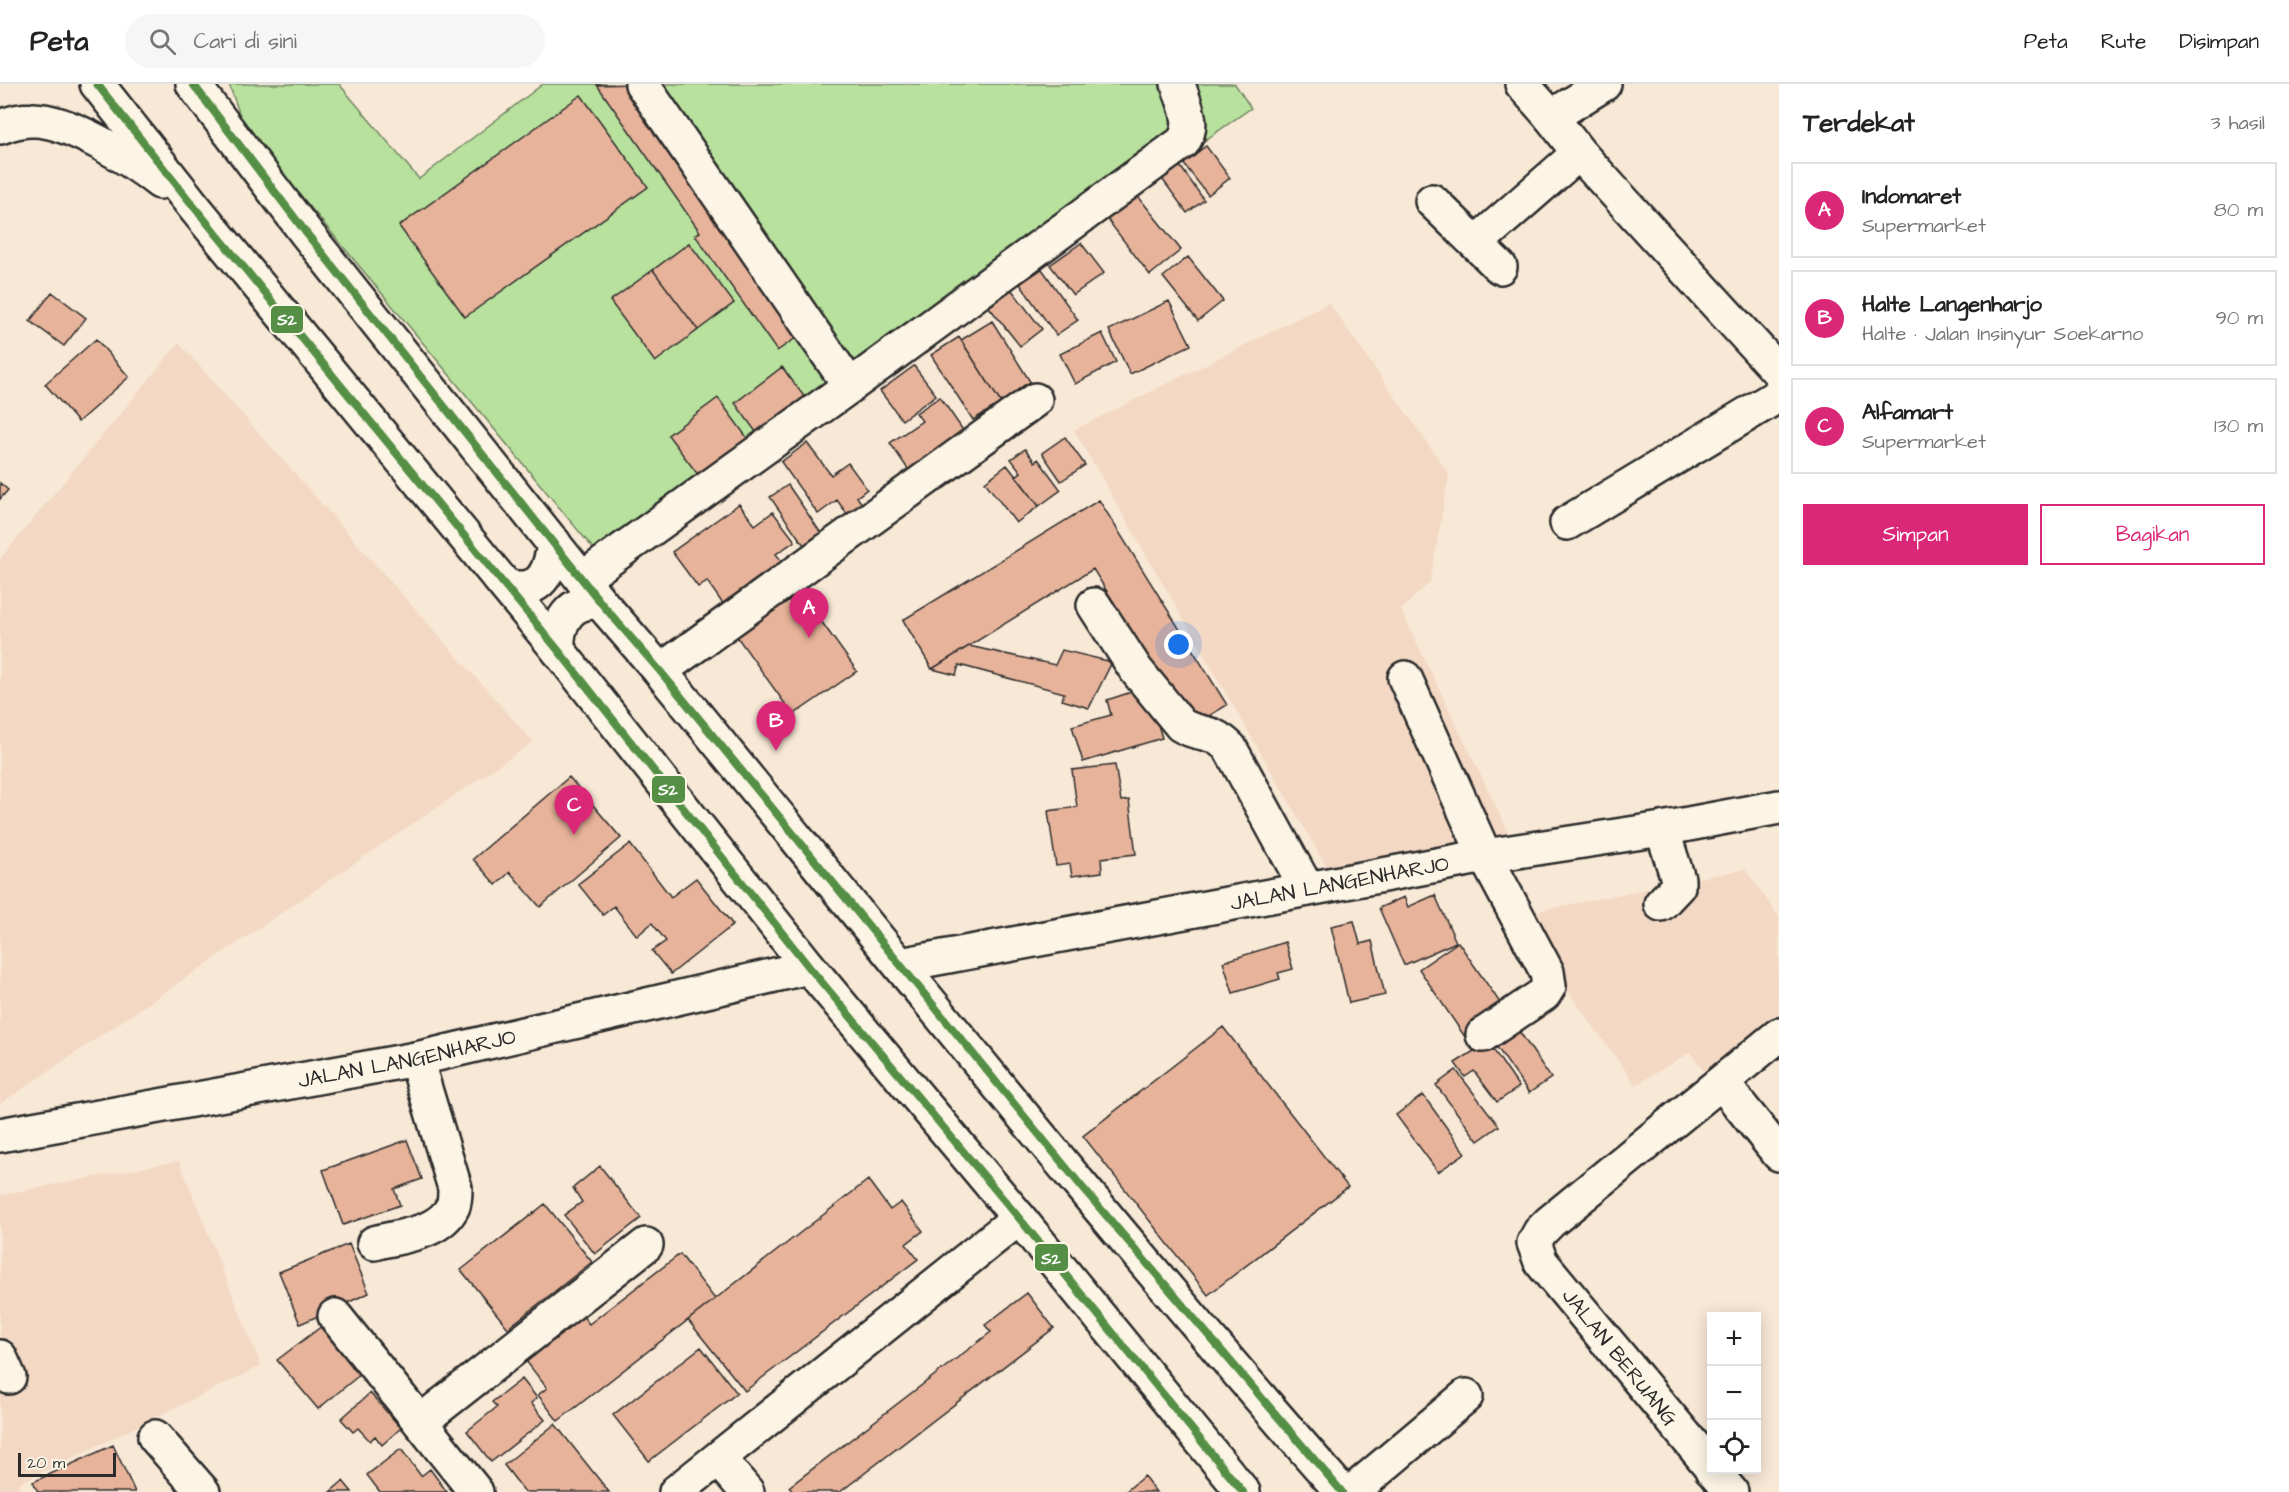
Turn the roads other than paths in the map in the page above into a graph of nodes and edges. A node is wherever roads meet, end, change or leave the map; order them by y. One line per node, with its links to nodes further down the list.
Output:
1 (97, 84): 11 (street)
2 (193, 84): 19 (street)
3 (642, 84): 15 (street)
4 (1178, 84): 15 (street)
5 (1522, 84): 7 (street)
6 (1604, 84): 7 (street)
7 (1551, 117): 9 (street)
8 (0, 128): 11 (street)
9 (1579, 153): 12 (street); 14 (street)
10 (1432, 201): 12 (street)
11 (195, 208): 20 (street)
12 (1476, 243): 13 (street)
13 (1500, 267)
14 (1774, 356)
15 (850, 386): 21 (street)
16 (1779, 395): 18 (street)
17 (1035, 400): 24 (street)
18 (1567, 523)
19 (554, 543): 20 (street); 21 (street)
20 (506, 586): 23 (street)
21 (592, 591): 23 (street); 24 (street)
22 (1094, 605): 29 (street)
23 (558, 650): 32 (street)
24 (660, 670): 31 (street)
25 (1405, 678): 28 (street)
26 (1779, 807): 27 (street, JALAN LANGENHARJO)
27 (1662, 829): 28 (street, JALAN LANGENHARJO); 30 (street)
28 (1485, 856): 29 (street, JALAN LANGENHARJO); 33 (street)
29 (1307, 889): 31 (street, JALAN LANGENHARJO)
30 (1661, 904)
31 (900, 965): 54 (street)
32 (809, 967): 35 (street, JALAN LANGENHARJO); 39 (street)
33 (1483, 1035)
34 (1779, 1035): 36 (street)
35 (416, 1059): 37 (street, JALAN LANGENHARJO); 40 (street)
36 (1722, 1083): 38 (street); 47 (street, JALAN BERUANG)
37 (0, 1135)
38 (1779, 1154)
39 (1019, 1218): 46 (street); 53 (street)
40 (374, 1243)
41 (646, 1245): 44 (street)
42 (335, 1316): 44 (street)
43 (1466, 1396): 55 (street)
44 (420, 1422): 50 (street)
45 (155, 1437): 49 (street)
46 (719, 1459): 51 (street); 52 (street)
47 (1707, 1463)
48 (1716, 1474): 56 (street, JALAN BERUANG)
49 (203, 1492)
50 (476, 1492)
51 (676, 1492)
52 (747, 1492)
53 (1243, 1492)
54 (1341, 1492)
55 (1352, 1492)
56 (1731, 1492)

